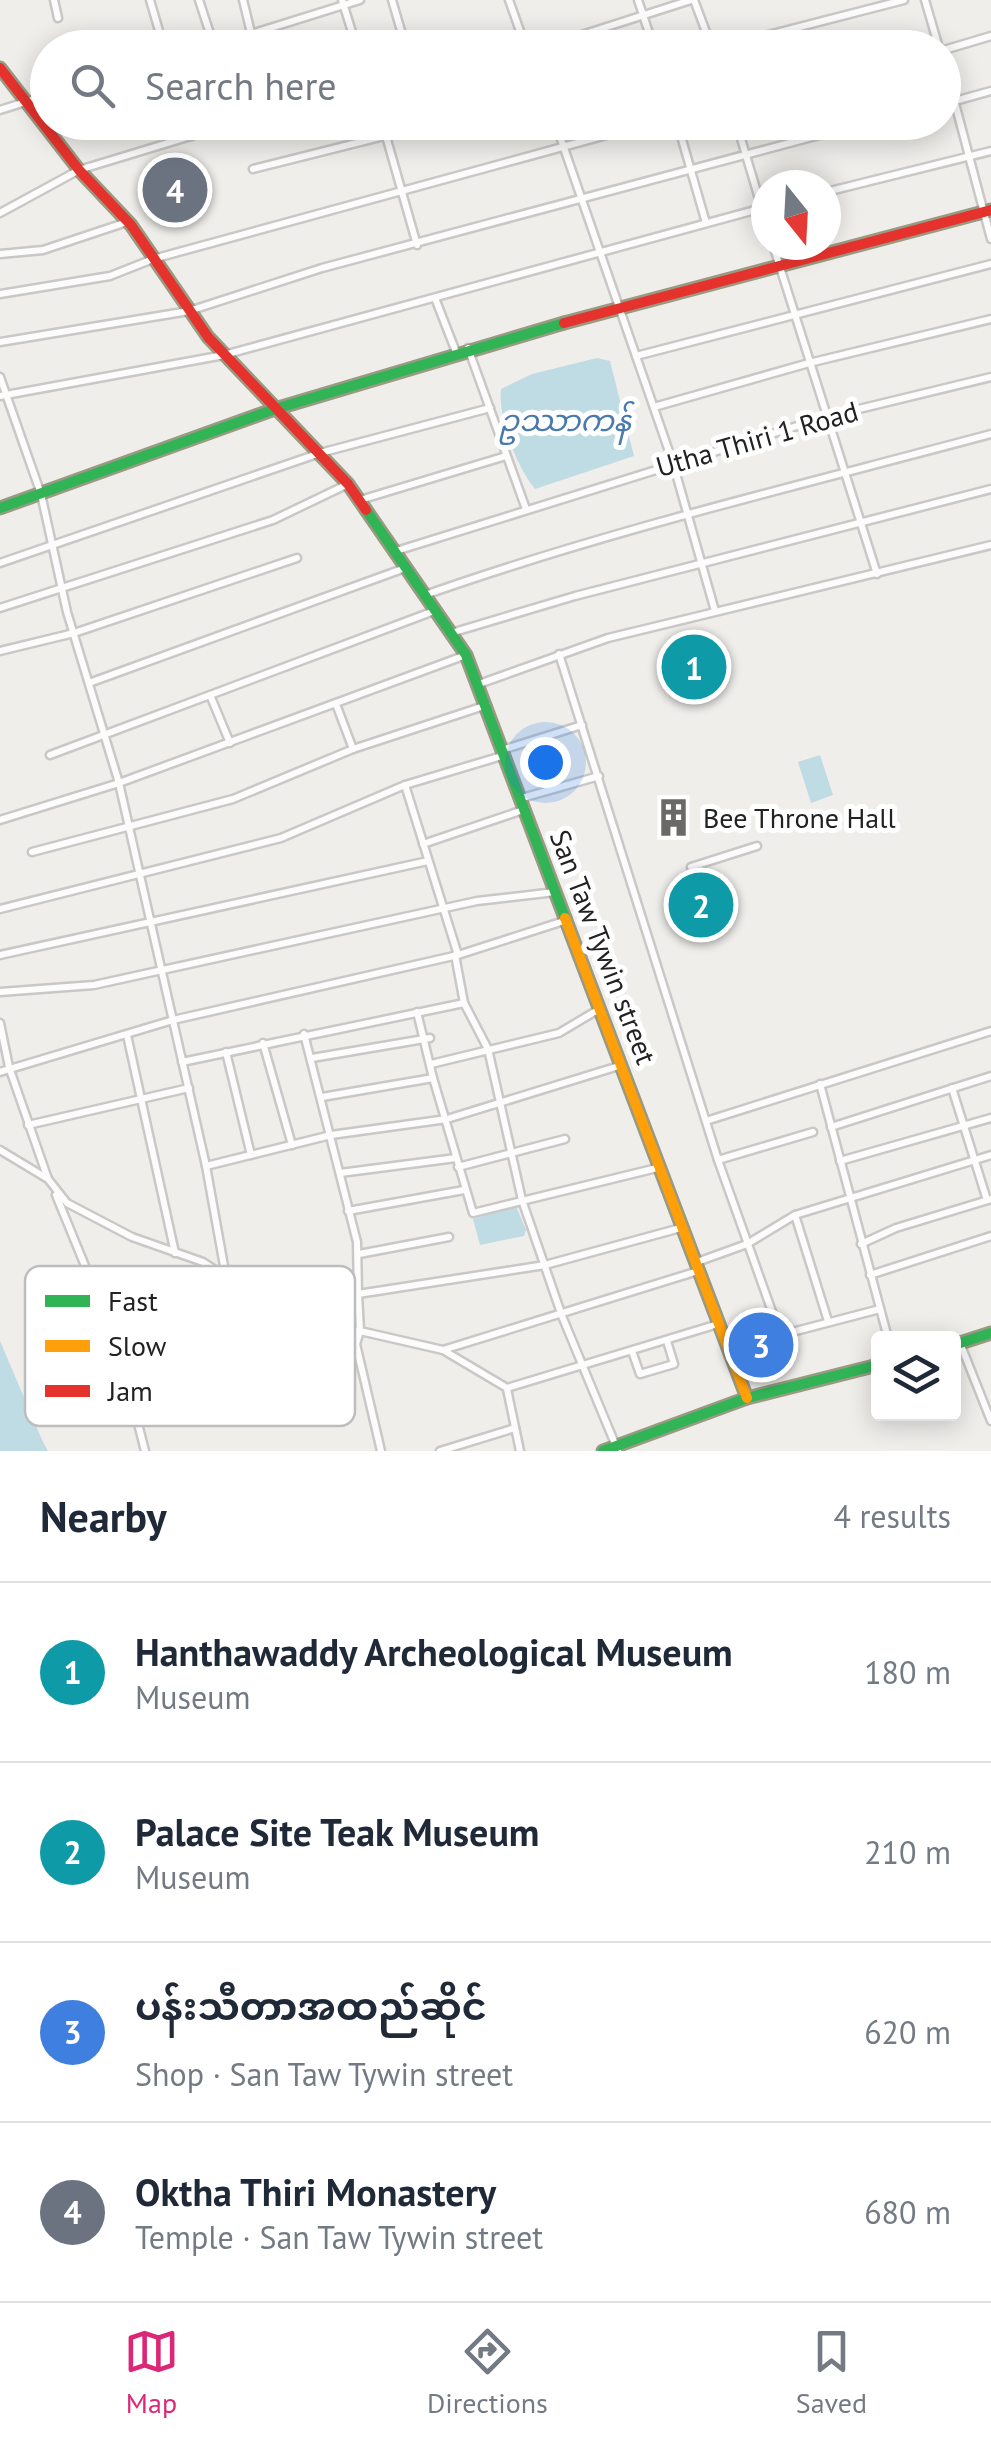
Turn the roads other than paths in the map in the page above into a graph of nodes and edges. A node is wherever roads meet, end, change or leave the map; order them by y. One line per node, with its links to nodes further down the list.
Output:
1 (54, 0): 14 (street)
2 (150, 0): 15 (street)
3 (199, 0): 16 (street)
4 (243, 0): 17 (street)
5 (360, 0): 12 (street)
6 (392, 0): 20 (street)
7 (511, 0): 21 (street)
8 (638, 0): 13 (street)
9 (692, 0): 13 (street); 24 (street)
10 (904, 0): 25 (street)
11 (925, 0): 26 (street)
12 (343, 2): 18 (street); 19 (street)
13 (643, 15): 22 (street); 23 (street)
14 (58, 18)
15 (159, 30)
16 (207, 30)
17 (251, 30)
18 (263, 30)
19 (352, 30)
20 (401, 30)
21 (521, 30)
22 (597, 30)
23 (648, 30)
24 (706, 30)
25 (786, 30)
26 (935, 30)
27 (991, 36): 28 (street)
28 (961, 44)
29 (1, 71): 32 (street, San Taw Tywin street)
30 (991, 91): 31 (street)
31 (961, 100)
32 (28, 101): 33 (street, San Taw Tywin street); 34 (street)
33 (30, 104)
34 (0, 110)
35 (961, 121): 48 (street)
36 (57, 140): 51 (street, San Taw Tywin street)
37 (179, 140): 51 (street)
38 (370, 140): 50 (street)
39 (387, 140): 54 (street)
40 (561, 140): 45 (street)
41 (583, 140): 45 (street)
42 (682, 140): 49 (street)
43 (741, 140): 47 (street)
44 (794, 140): 47 (street)
45 (563, 145): 54 (street); 55 (street)
46 (991, 151): 48 (street)
47 (745, 152): 49 (street); 52 (street)
48 (970, 156): 53 (street); 57 (street)
49 (691, 168): 55 (street); 60 (street)
50 (253, 169)
51 (79, 170): 58 (street); 59 (street, San Taw Tywin street)
52 (751, 170)
53 (841, 188)
54 (400, 192): 62 (street); 65 (street)
55 (582, 200): 62 (street); 63 (street)
56 (751, 211): 60 (street)
57 (988, 211): 61 (street); 67 (street)
58 (0, 213)
59 (127, 222): 64 (street); 65 (street, San Taw Tywin street)
60 (706, 223): 63 (street)
61 (991, 239)
62 (417, 245): 72 (street)
63 (600, 253): 70 (street); 71 (street)
64 (0, 254)
65 (153, 259): 69 (street); 72 (street, San Taw Tywin street)
66 (778, 260): 67 (street)
67 (779, 264): 71 (street); 73 (street)
68 (991, 264): 73 (street)
69 (0, 294)
70 (435, 298): 77 (street); 78 (street)
71 (617, 306): 76 (street); 79 (street)
72 (189, 311): 75 (street); 78 (street, San Taw Tywin street)
73 (794, 314): 79 (street); 80 (street)
74 (991, 319): 80 (street)
75 (0, 342)
76 (468, 348): 77 (street); 85 (street)
77 (456, 352): 84 (street)
78 (224, 355): 83 (street); 84 (street, San Taw Tywin street)
79 (636, 356): 86 (street)
80 (809, 363): 86 (street); 87 (street)
81 (0, 377): 83 (street)
82 (991, 377): 87 (street, Utha Thiri 1 Road)
83 (3, 396): 95 (street)
84 (275, 408): 89 (street, San Taw Tywin street); 95 (street)
85 (490, 408): 89 (street); 90 (street)
86 (653, 408): 91 (street)
87 (826, 417): 91 (street, Utha Thiri 1 Road); 92 (street)
88 (991, 434): 92 (street)
89 (320, 453): 93 (street, San Taw Tywin street); 102 (street)
90 (506, 456): 96 (street); 98 (street)
91 (672, 463): 98 (street, Utha Thiri 1 Road); 99 (street)
92 (844, 473): 99 (street); 100 (street)
93 (348, 484): 96 (street, San Taw Tywin street); 109 (street)
94 (991, 489): 100 (street)
95 (41, 494): 97 (street); 102 (street)
96 (360, 500): 103 (street, San Taw Tywin street)
97 (0, 508)
98 (526, 509): 103 (street, Utha Thiri 1 Road)
99 (687, 513): 105 (street); 110 (street)
100 (860, 520): 105 (street); 108 (street)
101 (991, 545): 108 (street)
102 (53, 548): 106 (street); 109 (street)
103 (393, 552): 107 (street, San Taw Tywin street)
104 (297, 558): 114 (street)
105 (702, 562): 113 (street); 115 (street)
106 (0, 563)
107 (405, 568): 110 (street, San Taw Tywin street); 119 (street)
108 (877, 574): 113 (street)
109 (62, 591): 111 (street); 114 (street)
110 (424, 596): 112 (street, San Taw Tywin street)
111 (0, 608)
112 (434, 610): 115 (street, San Taw Tywin street); 121 (street)
113 (715, 611): 117 (street)
114 (74, 634): 116 (street); 119 (street)
115 (451, 634): 118 (street, San Taw Tywin street)
116 (0, 651)
117 (559, 654): 120 (street); 124 (street)
118 (466, 656): 120 (street, San Taw Tywin street); 122 (street)
119 (89, 683): 125 (street)
120 (480, 684): 123 (street, San Taw Tywin street)
121 (210, 695): 125 (street); 126 (street)
122 (336, 704): 126 (street); 127 (street)
123 (488, 705): 127 (street); 128 (street, San Taw Tywin street)
124 (582, 725): 128 (street); 130 (street)
125 (106, 734): 129 (street); 131 (street)
126 (230, 743): 131 (street)
127 (353, 749): 135 (street)
128 (506, 752): 132 (street); 133 (street, San Taw Tywin street)
129 (50, 755)
130 (599, 776): 133 (street); 179 (street)
131 (120, 784): 134 (street); 135 (street)
132 (405, 785): 136 (street); 141 (street)
133 (524, 803): 136 (street); 142 (street, San Taw Tywin street)
134 (0, 820)
135 (129, 828): 138 (street); 141 (street)
136 (423, 844): 139 (street)
137 (756, 846): 140 (street)
138 (32, 852)
139 (428, 861): 143 (street); 146 (street)
140 (691, 866)
141 (139, 875): 144 (street); 146 (street)
142 (556, 892): 143 (street); 145 (street, San Taw Tywin street)
143 (445, 908): 148 (street); 149 (street)
144 (0, 909)
145 (567, 920): 148 (street); 152 (street, San Taw Tywin street)
146 (150, 924): 147 (street); 149 (street)
147 (0, 955)
148 (456, 955): 151 (street); 154 (street)
149 (160, 970): 150 (street); 154 (street)
150 (0, 992)
151 (464, 1003): 153 (street); 161 (street)
152 (602, 1008): 161 (street); 166 (street, San Taw Tywin street)
153 (417, 1012): 157 (street); 159 (street)
154 (173, 1020): 158 (street); 164 (street)
155 (0, 1023): 167 (street)
156 (991, 1031): 171 (street)
157 (304, 1034): 160 (street); 163 (street)
158 (126, 1035): 167 (street); 175 (street)
159 (428, 1038): 163 (street); 165 (street)
160 (262, 1043): 162 (street); 186 (street)
161 (488, 1049): 165 (street); 176 (street)
162 (226, 1052): 164 (street); 189 (street)
163 (312, 1058): 174 (street)
164 (182, 1062): 172 (street)
165 (430, 1064): 170 (street)
166 (624, 1065): 176 (street); 197 (street, San Taw Tywin street)
167 (10, 1067): 168 (street); 180 (street)
168 (0, 1072)
169 (991, 1076): 173 (street)
170 (433, 1078): 174 (street); 178 (street)
171 (820, 1084): 179 (street); 182 (street)
172 (189, 1088): 175 (street); 195 (street)
173 (952, 1088): 181 (street); 182 (street)
174 (322, 1097): 184 (street)
175 (142, 1100): 180 (street); 211 (street)
176 (498, 1102): 178 (street); 188 (street)
177 (991, 1118): 181 (street)
178 (447, 1119): 184 (street); 191 (street)
179 (706, 1121): 192 (street)
180 (28, 1126): 199 (street)
181 (964, 1126): 193 (street); 194 (street)
182 (831, 1127): 194 (street)
183 (813, 1132): 192 (street)
184 (331, 1135): 186 (street); 198 (street)
185 (565, 1139): 188 (street)
186 (292, 1145): 189 (street)
187 (0, 1150): 199 (street)
188 (512, 1152): 196 (street); 202 (street)
189 (251, 1155): 195 (street)
190 (991, 1155): 193 (street)
191 (456, 1158): 196 (street); 198 (street)
192 (718, 1160): 209 (street)
193 (974, 1160): 201 (street); 203 (street)
194 (840, 1162): 201 (street)
195 (206, 1166): 216 (street)
196 (458, 1167): 200 (street)
197 (662, 1167): 202 (street); 206 (street, San Taw Tywin street)
198 (340, 1174): 204 (street)
199 (48, 1179): 211 (street); 214 (street)
200 (464, 1190): 202 (street); 204 (street)
201 (848, 1197): 205 (street); 210 (street)
202 (522, 1200): 213 (street)
203 (989, 1200): 210 (street)
204 (348, 1211): 212 (street)
205 (795, 1216): 209 (street); 222 (street)
206 (684, 1228): 213 (street); 217 (street, San Taw Tywin street)
207 (991, 1236): 218 (street)
208 (449, 1237): 212 (street)
209 (747, 1244): 217 (street); 228 (street)
210 (861, 1244): 218 (street)
211 (175, 1253): 215 (street)
212 (359, 1254): 219 (street)
213 (546, 1265): 219 (street); 221 (street)
214 (84, 1266)
215 (209, 1266)
216 (224, 1266)
217 (698, 1266): 221 (street); 223 (street, San Taw Tywin street)
218 (870, 1274): 220 (street)
219 (358, 1294): 226 (street)
220 (880, 1309): 222 (street); 225 (street)
221 (562, 1316): 232 (street); 235 (street)
222 (828, 1322): 228 (street)
223 (718, 1324): 229 (street); 231 (street, San Taw Tywin street)
224 (355, 1331): 226 (street)
225 (886, 1331)
226 (360, 1332): 232 (street); 244 (street)
227 (991, 1333): 230 (street)
228 (780, 1334): 231 (street)
229 (667, 1341): 233 (street); 233 (street)
230 (961, 1343)
231 (727, 1349): 238 (street, San Taw Tywin street)
232 (443, 1350): 237 (street)
233 (632, 1351): 235 (street)
234 (961, 1353): 239 (street)
235 (581, 1366): 237 (street); 242 (street)
236 (871, 1367): 238 (street)
237 (507, 1388): 241 (street)
238 (747, 1398): 242 (street)
239 (991, 1421)
240 (138, 1426): 243 (street)
241 (515, 1428): 245 (street); 246 (street)
242 (617, 1449): 247 (street)
243 (145, 1451)
244 (380, 1451)
245 (440, 1451)
246 (520, 1451)
247 (603, 1451)

